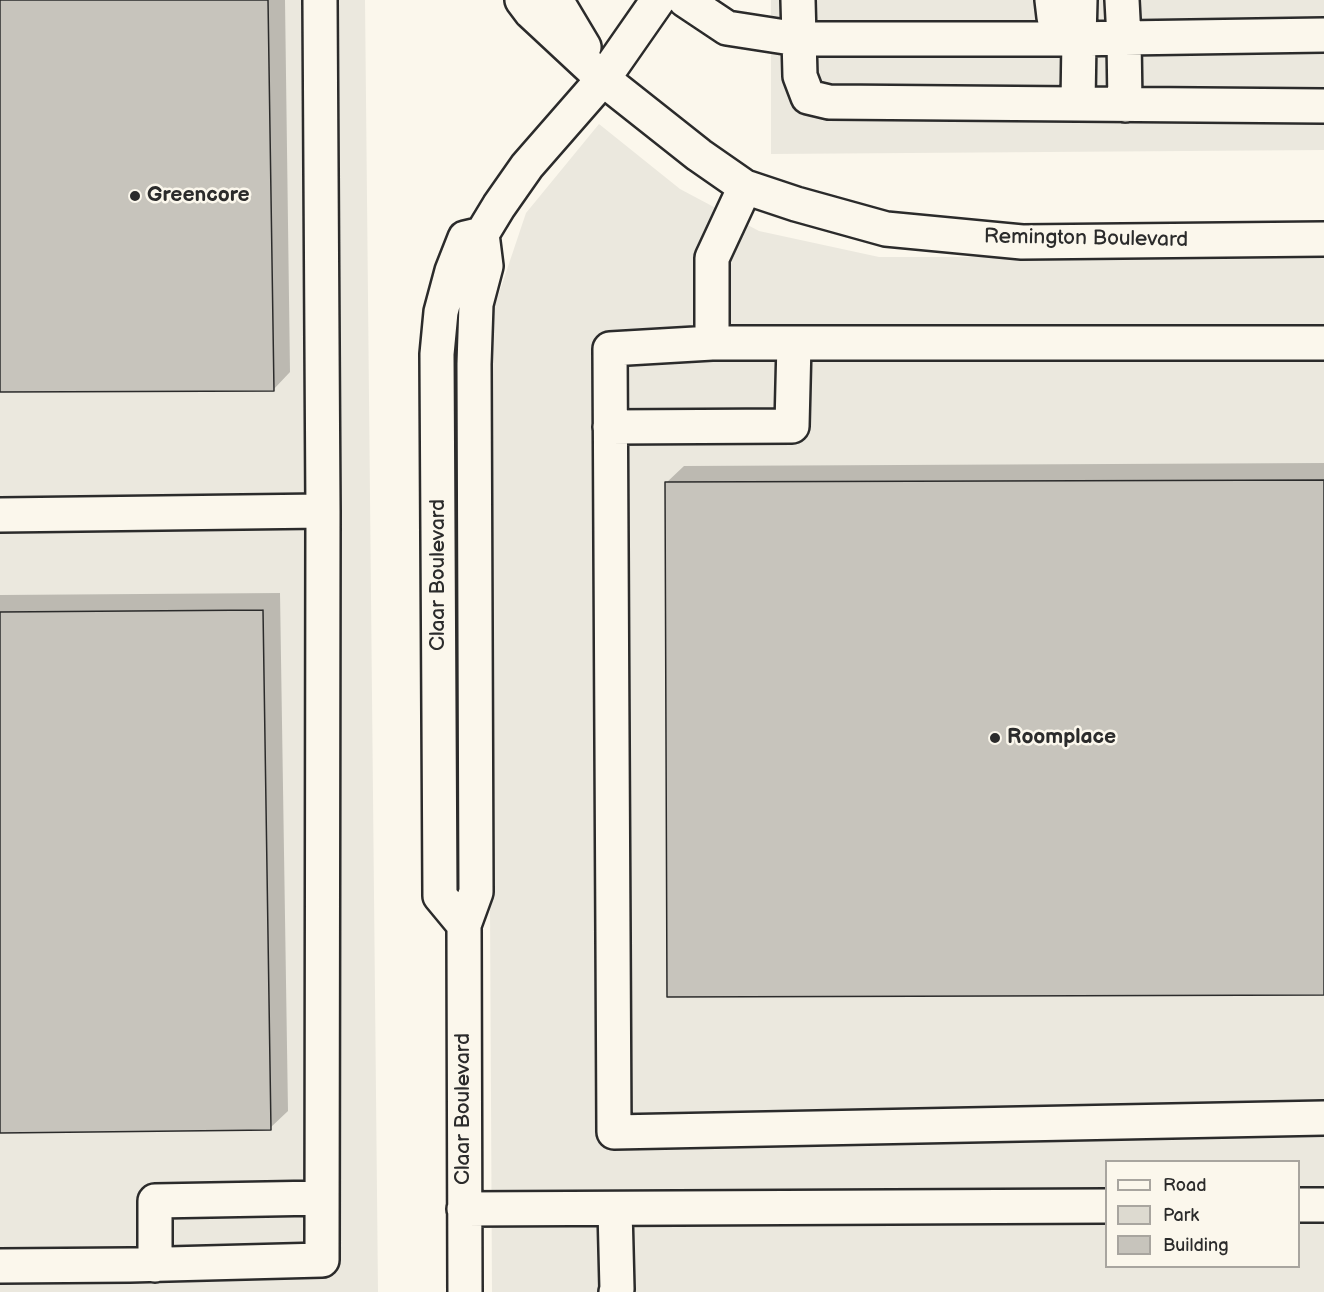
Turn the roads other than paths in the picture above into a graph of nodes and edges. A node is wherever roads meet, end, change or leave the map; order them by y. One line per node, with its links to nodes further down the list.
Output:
1 (320, 0): 24 (street)
2 (522, 0): 14 (street, Remington Boulevard)
3 (556, 0): 14 (street, Remington Boulevard)
4 (658, 0): 14 (street, Claar Boulevard)
5 (685, 0): 12 (street)
6 (798, 0): 12 (street)
7 (1052, 0): 13 (street)
8 (1080, 0): 13 (street)
9 (1122, 0): 11 (street)
10 (1324, 35): 11 (street)
11 (1124, 38): 13 (street); 16 (street)
12 (798, 39): 13 (street); 15 (street)
13 (1080, 39): 15 (street)
14 (603, 79): 18 (street, Remington Boulevard); 31 (street, Claar Boulevard)
15 (1078, 104): 16 (street)
16 (1125, 105): 17 (street)
17 (1324, 106)
18 (745, 187): 19 (street, Remington Boulevard); 20 (street)
19 (1324, 239)
20 (712, 343): 21 (street); 23 (street)
21 (794, 343): 22 (street); 23 (street)
22 (1324, 343)
23 (610, 427): 26 (street)
24 (323, 511): 25 (street); 27 (street)
25 (0, 515)
26 (1324, 1118)
27 (322, 1198): 33 (street); 33 (street)
28 (1300, 1205): 29 (street)
29 (1324, 1205)
30 (1105, 1206): 32 (street)
31 (464, 1209): 32 (street); 35 (street, Claar Boulevard)
32 (615, 1209): 36 (street)
33 (155, 1265): 34 (street)
34 (0, 1266)
35 (465, 1292)
36 (615, 1292)

